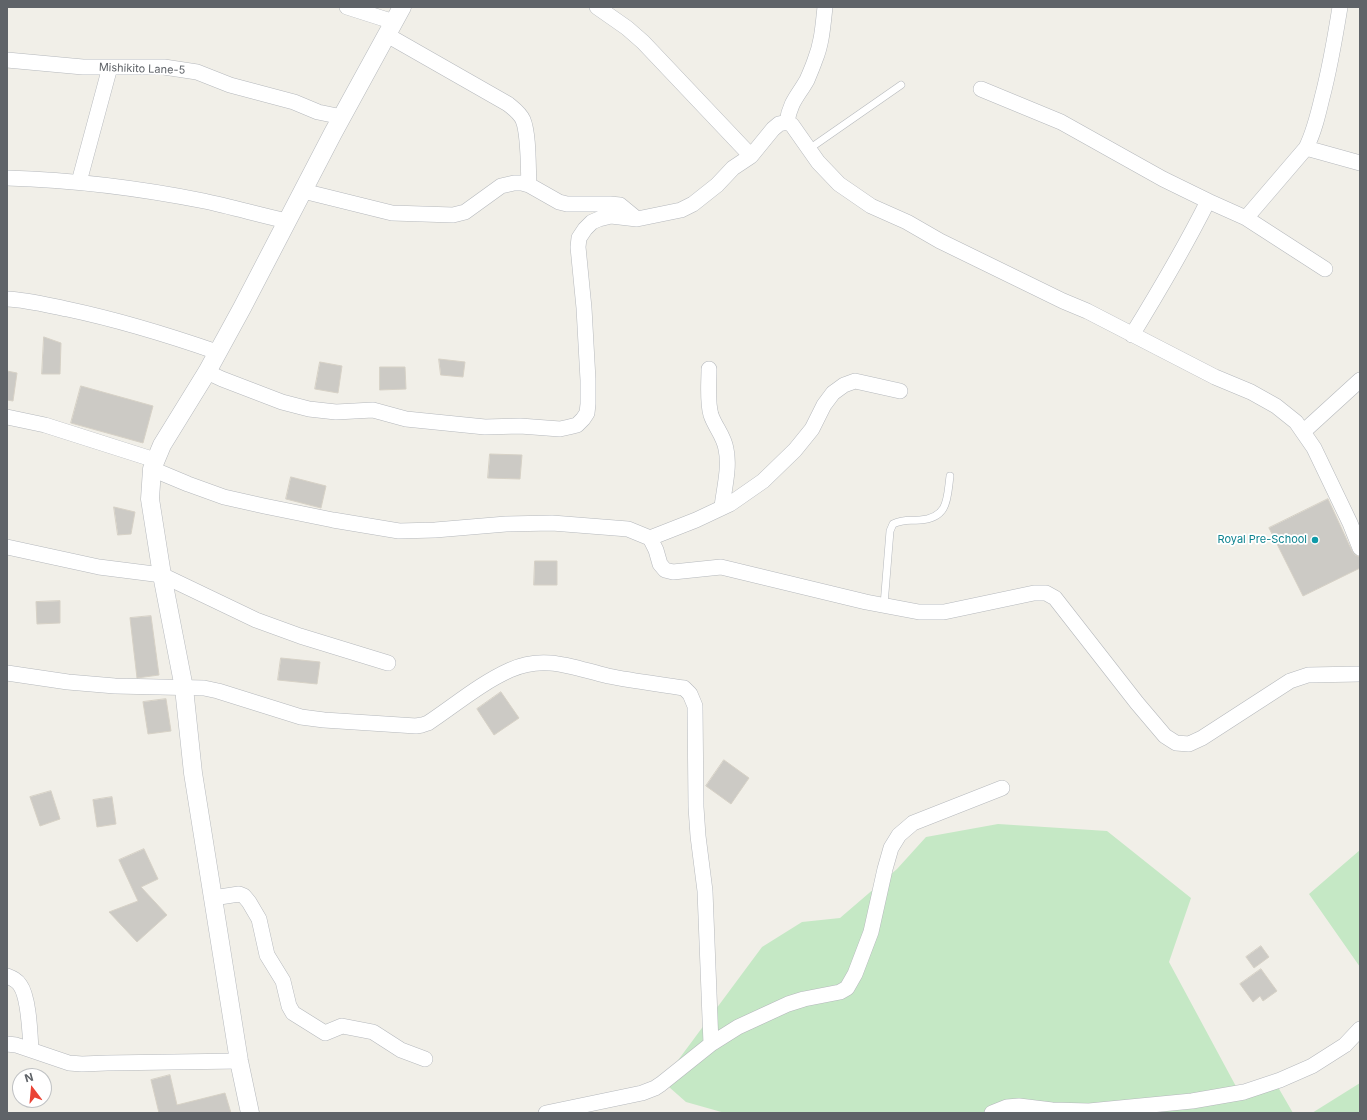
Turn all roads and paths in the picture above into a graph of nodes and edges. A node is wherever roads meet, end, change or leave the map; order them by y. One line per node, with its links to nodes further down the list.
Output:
1 (347, 7): 5 (street)
2 (597, 7): 14 (street)
3 (825, 7): 11 (street)
4 (1340, 7): 13 (street)
5 (395, 21): 10 (street); 18 (street)
6 (7, 60): 7 (street, Mishikito Lane-5)
7 (110, 67): 10 (street, Mishikito Lane-5); 17 (street)
8 (901, 85): 12 (lane)
9 (981, 90): 20 (street)
10 (342, 117): 19 (street)
11 (787, 122): 12 (street); 14 (street)
12 (809, 149): 26 (street)
13 (1302, 153): 15 (street); 21 (street)
14 (751, 156): 22 (street)
15 (1360, 164)
16 (7, 178): 17 (street)
17 (79, 182): 23 (street)
18 (529, 185): 19 (street); 22 (street)
19 (303, 191): 23 (street)
20 (1208, 201): 21 (street); 26 (street)
21 (1246, 218): 24 (street)
22 (637, 219): 29 (street)
23 (287, 221): 27 (street)
24 (1325, 268)
25 (7, 299): 27 (street)
26 (1132, 335): 33 (street)
27 (217, 352): 29 (street)
28 (709, 369): 36 (street)
29 (207, 372): 34 (street)
30 (1360, 380): 33 (street)
31 (900, 392): 36 (street)
32 (7, 417): 34 (street)
33 (1303, 432): 39 (street)
34 (153, 464): 37 (street); 40 (street)
35 (950, 476): 41 (lane)
36 (722, 507): 37 (street)
37 (650, 538): 41 (street)
38 (7, 547): 40 (street)
39 (1360, 548)
40 (162, 576): 42 (street); 45 (street)
41 (884, 605): 44 (street)
42 (388, 663)
43 (7, 673): 45 (street)
44 (1360, 674)
45 (184, 688): 47 (street); 51 (street)
46 (1002, 788): 51 (street)
47 (213, 898): 53 (street); 54 (street)
48 (7, 976): 52 (street)
49 (1360, 1029): 57 (street)
50 (7, 1044): 52 (street)
51 (711, 1044): 56 (street)
52 (31, 1050): 54 (street)
53 (425, 1059)
54 (239, 1061): 55 (street)
55 (250, 1113)
56 (546, 1113)
57 (992, 1113)

